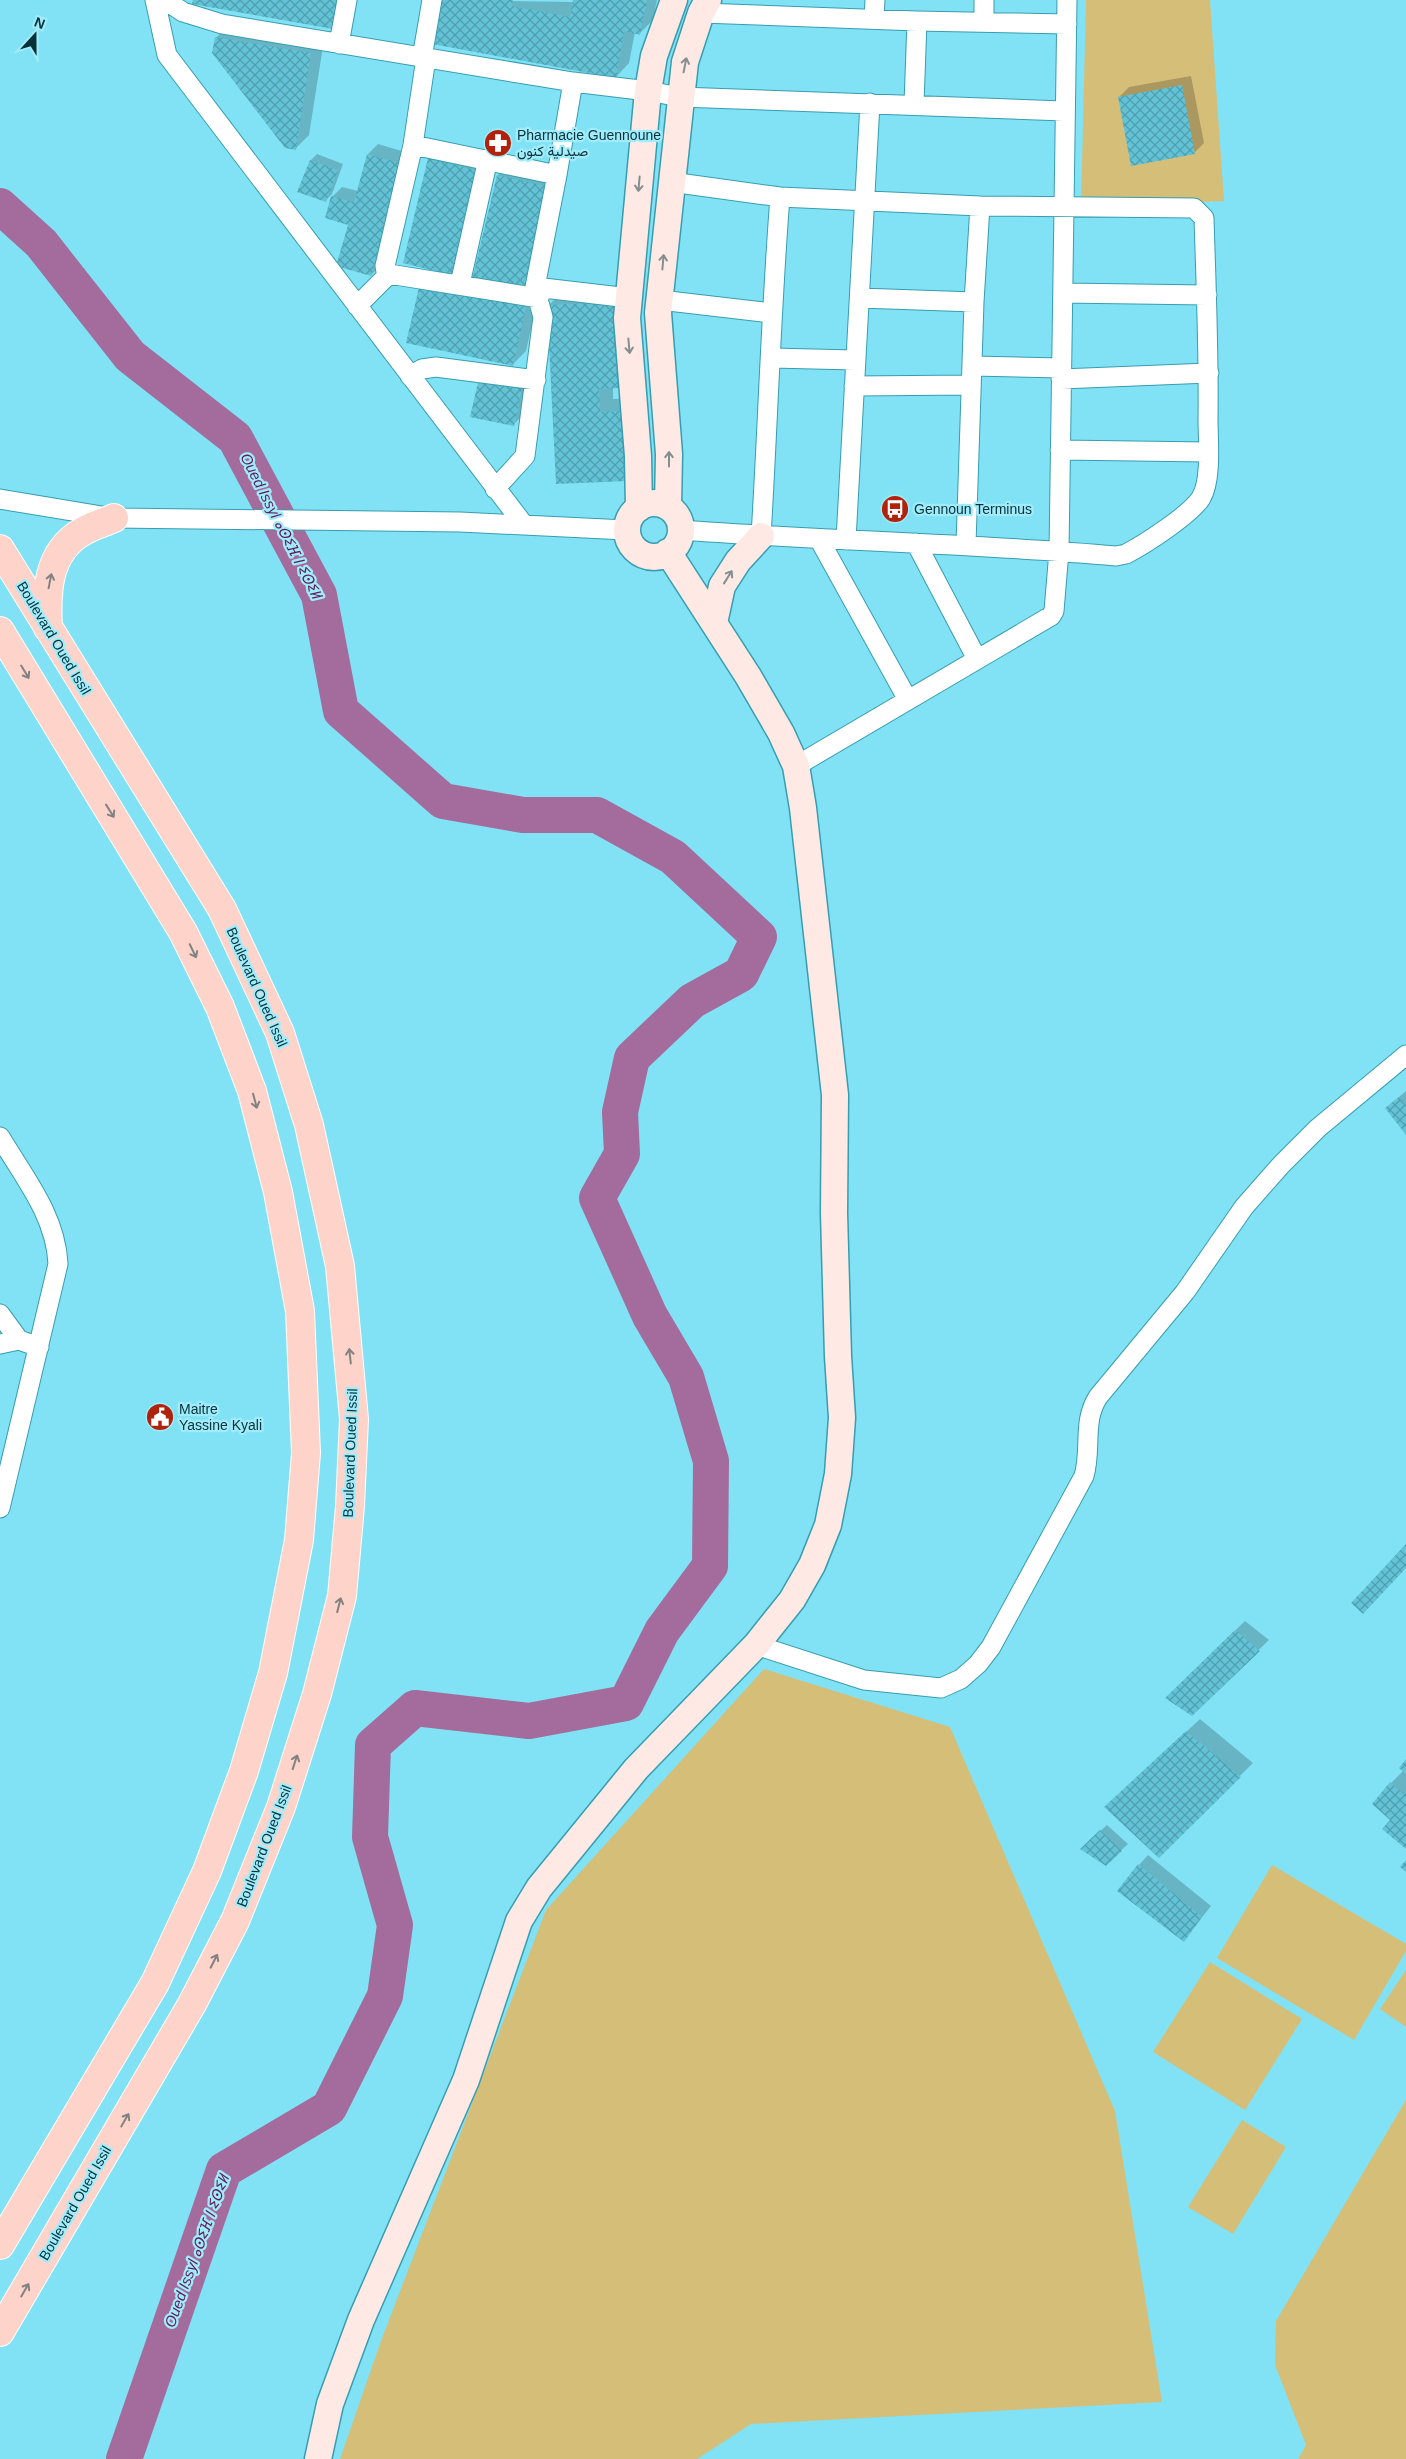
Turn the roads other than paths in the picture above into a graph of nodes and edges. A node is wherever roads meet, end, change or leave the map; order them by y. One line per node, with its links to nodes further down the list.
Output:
1 (155, 0): 38 (street)
2 (164, 0): 13 (street)
3 (347, 0): 13 (street)
4 (432, 0): 14 (street)
5 (674, 0): 16 (street)
6 (984, 0): 11 (street)
7 (1067, 0): 12 (street)
8 (705, 6): 9 (street); 17 (street, one-way to 8)
9 (875, 9): 10 (street)
10 (917, 21): 11 (street); 19 (street)
11 (984, 21): 12 (street)
12 (1066, 24): 20 (street)
13 (339, 44): 14 (street)
14 (424, 58): 15 (street); 21 (street)
15 (572, 82): 16 (street); 23 (street)
16 (648, 91): 17 (street); 34 (street, one-way to 34)
17 (680, 97): 18 (street); 24 (street)
18 (870, 103): 19 (street); 26 (street)
19 (914, 104): 20 (street)
20 (1064, 111): 28 (street)
21 (413, 145): 22 (street); 29 (street)
22 (488, 159): 23 (street); 30 (street)
23 (557, 174): 31 (street)
24 (671, 182): 25 (street); 36 (street, one-way to 24)
25 (780, 197): 26 (street); 39 (street)
26 (866, 200): 27 (street); 35 (street)
27 (980, 206): 28 (street); 37 (street)
28 (1065, 207): 32 (street); 33 (street)
29 (389, 274): 30 (street); 38 (street)
30 (460, 284): 31 (street)
31 (537, 292): 34 (street); 46 (street)
32 (1063, 292): 33 (street); 43 (street)
33 (1207, 295): 44 (street)
34 (629, 298): 54 (street, one-way to 54)
35 (860, 298): 37 (street); 41 (street)
36 (660, 300): 39 (street); 53 (street, one-way to 36)
37 (974, 302): 42 (street)
38 (357, 306): 45 (street)
39 (771, 313): 40 (street)
40 (772, 358): 41 (street); 59 (street)
41 (855, 360): 48 (street)
42 (972, 366): 43 (street); 47 (street)
43 (1061, 373): 44 (street); 49 (street)
44 (1208, 373): 50 (street)
45 (410, 376): 46 (street); 51 (street)
46 (536, 380): 51 (street)
47 (970, 385): 48 (street); 63 (street)
48 (854, 386): 61 (street)
49 (1060, 450): 50 (street); 65 (street)
50 (1208, 452): 65 (street)
51 (495, 489): 56 (street)
52 (0, 499): 55 (street)
53 (668, 507): 54 (street); 58 (street)
54 (639, 508): 57 (street)
55 (114, 518): 56 (street); 68 (main road, one-way to 55)
56 (524, 525): 57 (street)
57 (626, 530): 66 (street)
58 (681, 530): 59 (street); 66 (street)
59 (761, 536): 60 (street); 67 (street, one-way to 59)
60 (819, 539): 61 (street); 71 (street)
61 (846, 540): 62 (street)
62 (916, 543): 63 (street); 70 (street)
63 (966, 544): 65 (street)
64 (0, 549): 68 (main road, Boulevard Oued Issil)
65 (1059, 551): 70 (street)
66 (668, 552): 67 (street)
67 (714, 623): 72 (street)
68 (48, 630): 83 (main road, Boulevard Oued Issil, one-way to 68)
69 (0, 631): 82 (main road, one-way to 82)
70 (977, 659): 71 (street)
71 (908, 700): 72 (street)
72 (796, 766): 81 (street)
73 (1406, 1055): 81 (street)
74 (0, 1137): 78 (street)
75 (0, 1314): 76 (street)
76 (19, 1340): 77 (street); 78 (street)
77 (0, 1344)
78 (39, 1347): 79 (street)
79 (3, 1478): 80 (street)
80 (0, 1508)
81 (756, 1645): 84 (street)
82 (0, 2246)
83 (0, 2332)
84 (318, 2459)

